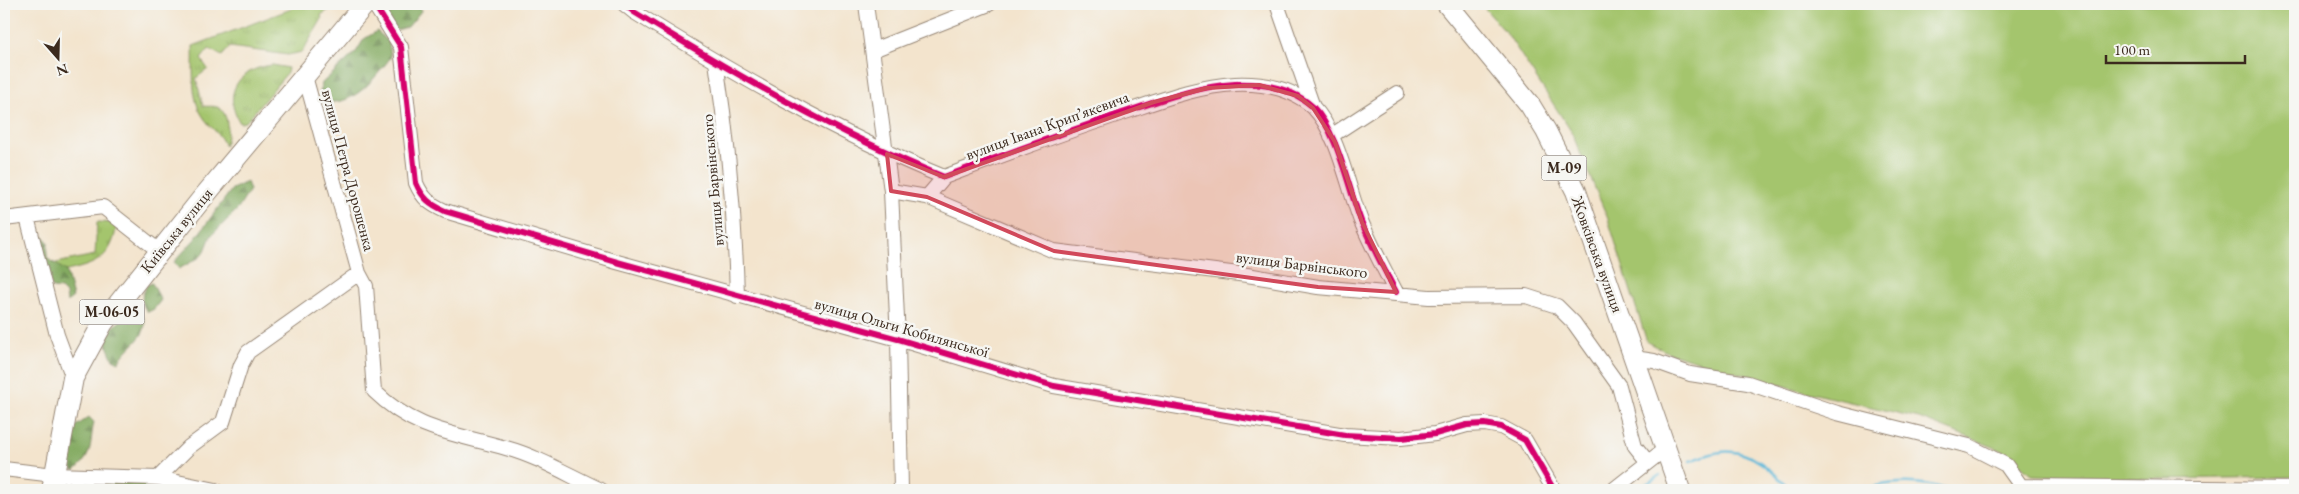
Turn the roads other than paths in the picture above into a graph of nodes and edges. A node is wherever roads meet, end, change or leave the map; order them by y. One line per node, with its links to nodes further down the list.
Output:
1 (365, 4): 10 (highway, Київська вулиця / М-06-05)
2 (374, 4): 23 (street, вулиця Ольги Кобилянської)
3 (624, 4): 9 (street)
4 (866, 4): 8 (street)
5 (989, 4): 8 (street)
6 (1277, 4): 12 (street, вулиця Івана Крипʼякевича)
7 (1446, 4): 25 (highway, Жовківська вулиця / М-09)
8 (873, 50): 14 (street)
9 (716, 62): 14 (street); 23 (street, вулиця Барвінського)
10 (305, 76): 20 (highway, Київська вулиця / М-06-05); 21 (street, вулиця Петра Дорошенка)
11 (1398, 92): 13 (street)
12 (1314, 108): 13 (street, вулиця Івана Крипʼякевича); 15 (street, вулиця Івана Крипʼякевича)
13 (1331, 136): 22 (street, вулиця Івана Крипʼякевича)
14 (887, 154): 15 (street); 16 (street)
15 (944, 177): 17 (street)
16 (891, 191): 17 (street, вулиця Барвінського); 24 (street)
17 (926, 197): 22 (street, вулиця Барвінського)
18 (26, 217): 19 (street); 20 (street); 26 (street)
19 (4, 219)
20 (159, 251): 26 (highway, Київська вулиця / М-06-05)
21 (359, 273): 30 (street, вулиця Петра Дорошенка); 33 (street, вулиця Петра Дорошенка)
22 (1396, 292): 28 (street, вулиця Барвінського)
23 (736, 296): 24 (street, вулиця Ольги Кобилянської)
24 (898, 339): 34 (street); 35 (street, вулиця Ольги Кобилянської)
25 (1634, 358): 27 (highway, Жовківська вулиця / М-09); 38 (street)
26 (73, 378): 31 (highway, Київська вулиця / М-06-05)
27 (1665, 449): 28 (street); 37 (highway, М-09)
28 (1647, 461): 36 (street)
29 (4, 469): 31 (street)
30 (158, 478): 31 (street); 32 (street)
31 (53, 483)
32 (216, 490)
33 (601, 490)
34 (901, 490)
35 (1554, 490)
36 (1613, 490)
37 (1680, 490)
38 (2295, 490)

